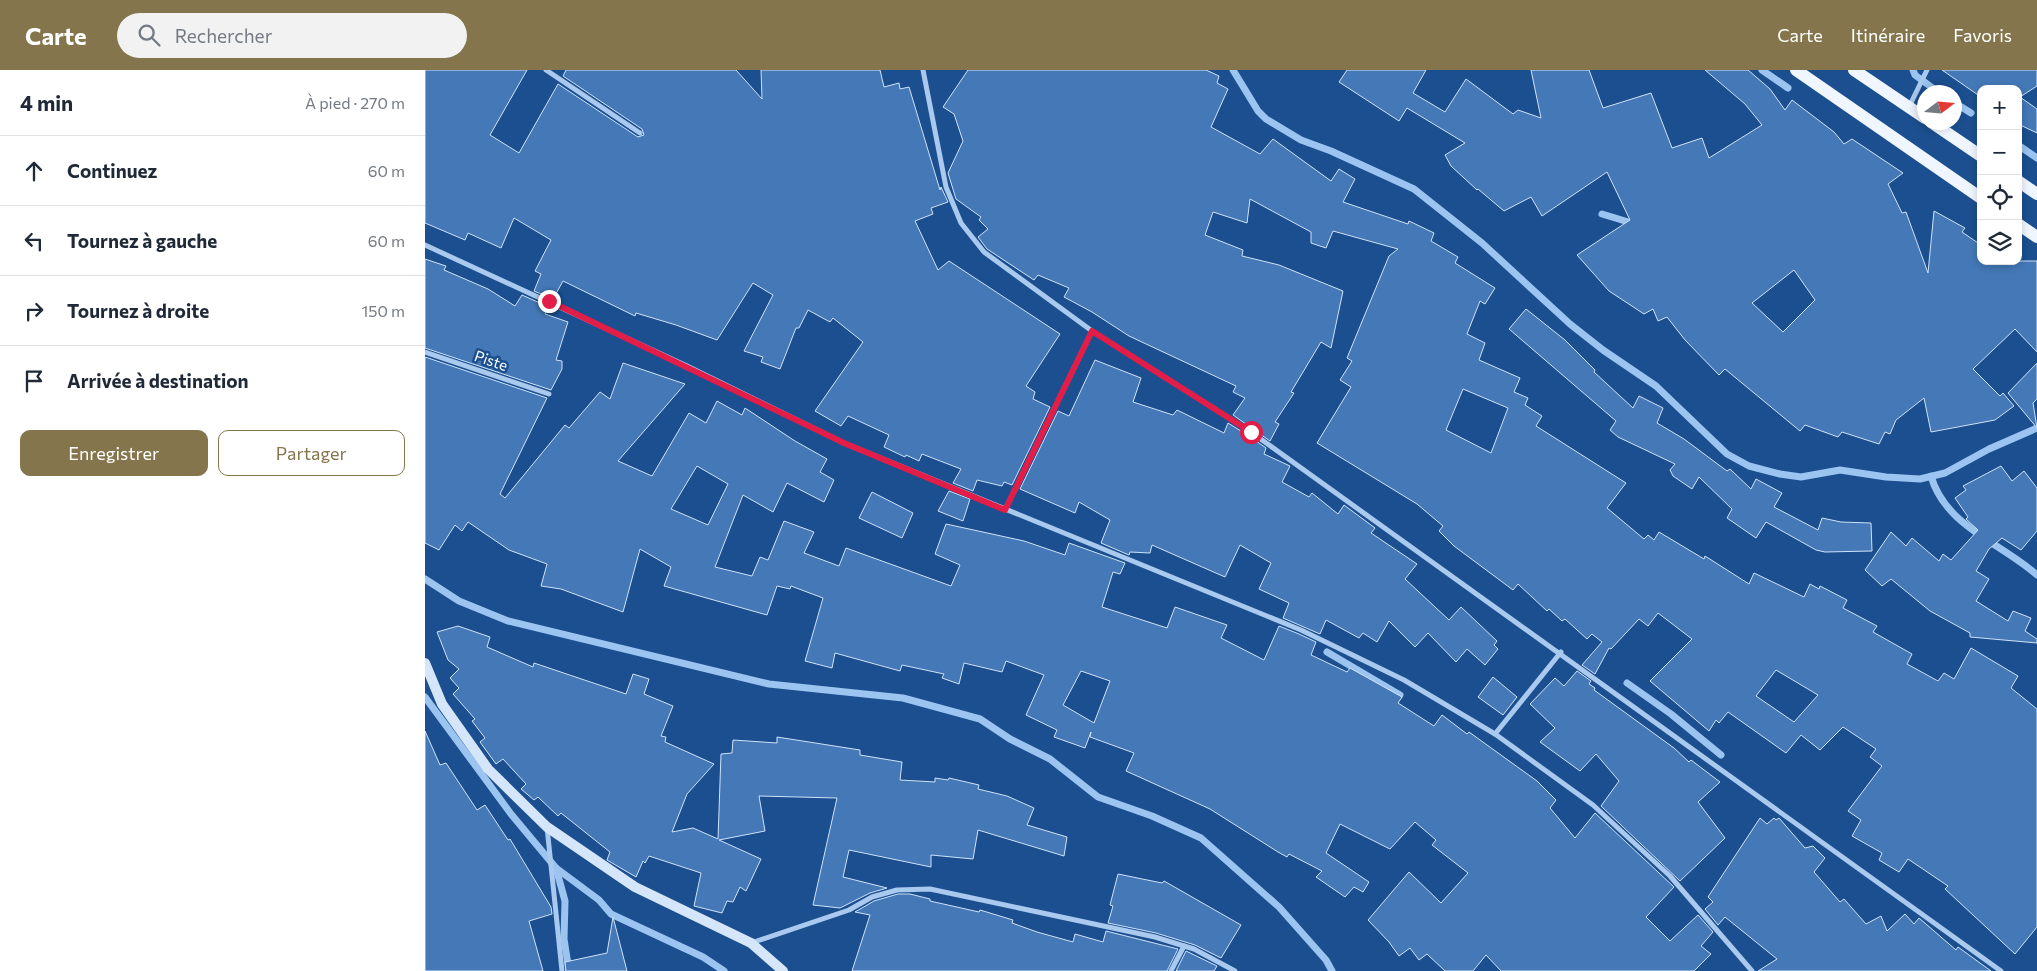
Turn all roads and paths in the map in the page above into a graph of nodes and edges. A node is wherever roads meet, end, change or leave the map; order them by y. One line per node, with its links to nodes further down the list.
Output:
1 (546, 70): 9 (street)
2 (923, 70): 17 (street)
3 (1796, 70): 13 (main road)
4 (1854, 70): 6 (main road)
5 (1927, 70): 6 (street)
6 (1909, 107): 7 (main road)
7 (1917, 112)
8 (1943, 130): 10 (main road)
9 (640, 133)
10 (1977, 153)
11 (2022, 184): 12 (main road)
12 (2037, 194)
13 (1977, 195)
14 (2022, 227): 15 (main road)
15 (2037, 237)
16 (425, 245): 20 (street)
17 (1092, 331): 20 (street); 21 (street)
18 (425, 352): 19 (street, Piste)
19 (549, 394)
20 (1005, 510): 23 (street)
21 (1561, 652): 23 (street); 32 (street)
22 (425, 663): 24 (main road)
23 (1495, 734): 31 (street)
24 (547, 827): 25 (main road); 27 (street)
25 (751, 943): 26 (street); 28 (main road)
26 (1184, 946): 29 (street); 30 (street)
27 (562, 971)
28 (783, 971)
29 (1171, 971)
30 (1235, 971)
31 (1752, 971)
32 (2001, 971)

